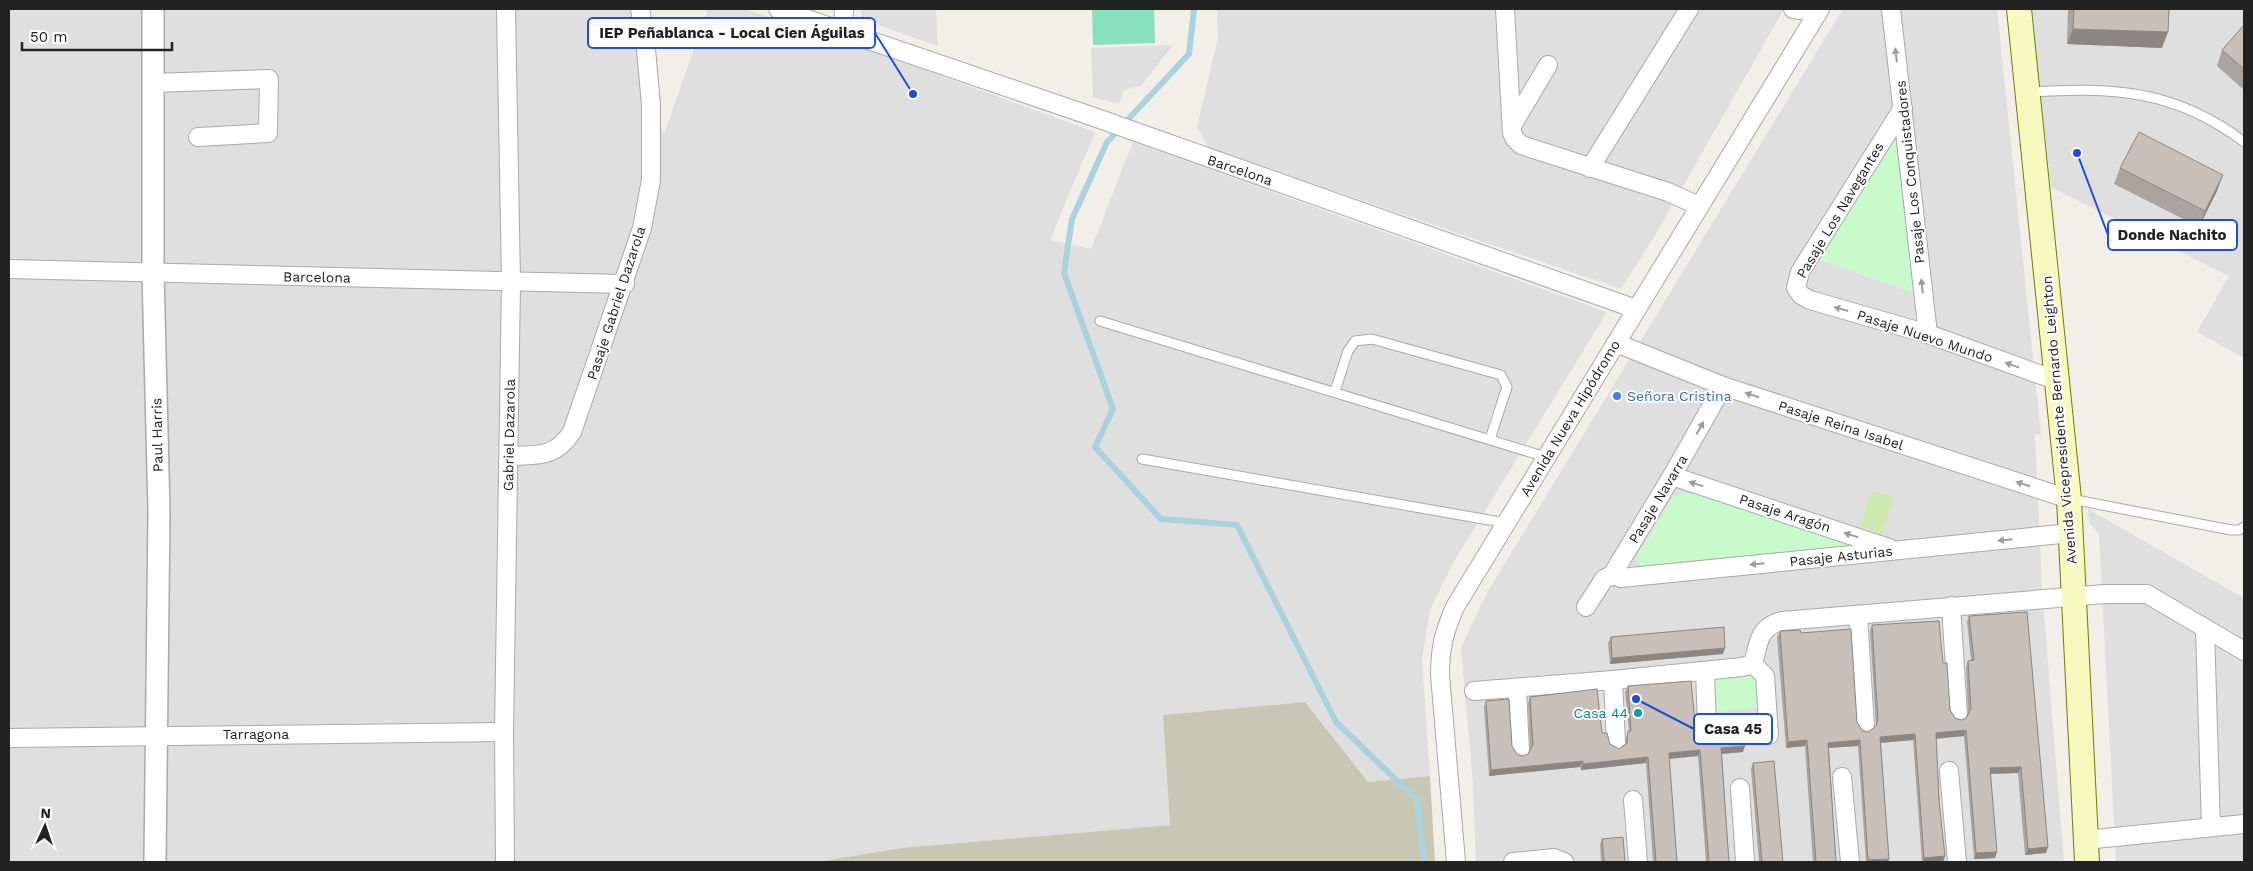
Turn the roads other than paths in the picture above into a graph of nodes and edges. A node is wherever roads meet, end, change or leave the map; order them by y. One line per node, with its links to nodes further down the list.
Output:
1 (153, 9): 14 (street, Paul Harris)
2 (506, 9): 24 (street, Gabriel Dazarola)
3 (640, 9): 25 (street, Pasaje Gabriel Dazarola)
4 (778, 9): 12 (street, Barcelona)
5 (844, 9): 12 (street)
6 (1505, 9): 17 (street)
7 (1689, 9): 20 (street)
8 (1793, 9): 11 (street)
9 (1891, 9): 16 (street, Pasaje Los Conquistadores, one-way to 9)
10 (2018, 9): 15 (main road, Avenida Vicepresidente Bernardo Leighton)
11 (1819, 11): 21 (street, Avenida Nueva Hipódromo)
12 (844, 32): 27 (street, Barcelona)
13 (1548, 65): 17 (street)
14 (153, 83): 18 (street); 23 (street, Paul Harris)
15 (2027, 92): 19 (lane); 31 (main road, Avenida Vicepresidente Bernardo Leighton)
16 (1903, 108): 26 (street, Pasaje Los Navegantes); 29 (street, Pasaje Los Conquistadores, one-way to 16)
17 (1512, 126): 20 (street)
18 (198, 138)
19 (2244, 142)
20 (1590, 168): 21 (street)
21 (1700, 206): 27 (street, Avenida Nueva Hipódromo)
22 (9, 269): 23 (street, Barcelona)
23 (153, 273): 24 (street, Barcelona); 60 (street, Paul Harris)
24 (511, 282): 25 (street, Barcelona); 35 (street, Gabriel Dazarola)
25 (625, 284): 35 (street, Pasaje Gabriel Dazarola)
26 (1796, 288): 29 (street, Pasaje Nuevo Mundo, one-way to 26)
27 (1636, 309): 30 (street, Avenida Nueva Hipódromo)
28 (1100, 321): 33 (lane)
29 (1928, 334): 31 (street, Pasaje Nuevo Mundo, one-way to 29)
30 (1616, 343): 32 (street, Pasaje Reina Isabel); 36 (street, Avenida Nueva Hipódromo)
31 (2058, 381): 39 (main road, Avenida Vicepresidente Bernardo Leighton)
32 (1723, 386): 38 (street, Pasaje Navarra, one-way to 32); 39 (street, Pasaje Reina Isabel, one-way to 32)
33 (1335, 391): 34 (lane); 34 (lane)
34 (1490, 439): 36 (lane)
35 (509, 456): 59 (street, Gabriel Dazarola)
36 (1546, 457): 40 (street, Avenida Nueva Hipódromo)
37 (1142, 460): 40 (lane)
38 (1672, 476): 43 (street, Pasaje Aragón, one-way to 38); 44 (street, Pasaje Navarra)
39 (2069, 499): 41 (lane); 42 (main road, Avenida Vicepresidente Bernardo Leighton)
40 (1506, 522): 74 (street, Avenida Nueva Hipódromo)
41 (2244, 527)
42 (2071, 533): 43 (street, Pasaje Asturias, one-way to 43); 45 (main road, Avenida Vicepresidente Bernardo Leighton)
43 (1897, 550): 44 (street, Pasaje Asturias, one-way to 44)
44 (1612, 575): 47 (street, Pasaje Navarra)
45 (2073, 596): 46 (street); 49 (street); 71 (main road, Avenida Vicepresidente Bernardo Leighton)
46 (1951, 606): 48 (street); 56 (street)
47 (1586, 607)
48 (1858, 615): 51 (street); 58 (street)
49 (2205, 629): 50 (street); 70 (street)
50 (2244, 651)
51 (1753, 664): 52 (street); 61 (street)
52 (1704, 672): 53 (street); 57 (street)
53 (1613, 680): 54 (street); 63 (street)
54 (1517, 689): 55 (street); 64 (street)
55 (1474, 691)
56 (1958, 714)
57 (1707, 725)
58 (1865, 727)
59 (504, 732): 60 (street, Tarragona); 73 (street, Gabriel Dazarola)
60 (155, 735): 62 (street, Tarragona); 72 (street, Paul Harris)
61 (1769, 735)
62 (9, 738)
63 (1616, 744)
64 (1520, 751)
65 (1949, 771): 80 (street)
66 (1842, 777): 79 (street)
67 (1740, 788): 78 (street)
68 (1633, 800): 77 (street)
69 (2244, 824): 70 (street)
70 (2211, 827): 71 (street)
71 (2086, 851)
72 (155, 862)
73 (505, 862)
74 (1456, 862)
75 (1513, 862): 76 (street)
76 (1564, 862)
77 (1638, 862)
78 (1745, 862)
79 (1850, 862)
80 (1957, 862)

